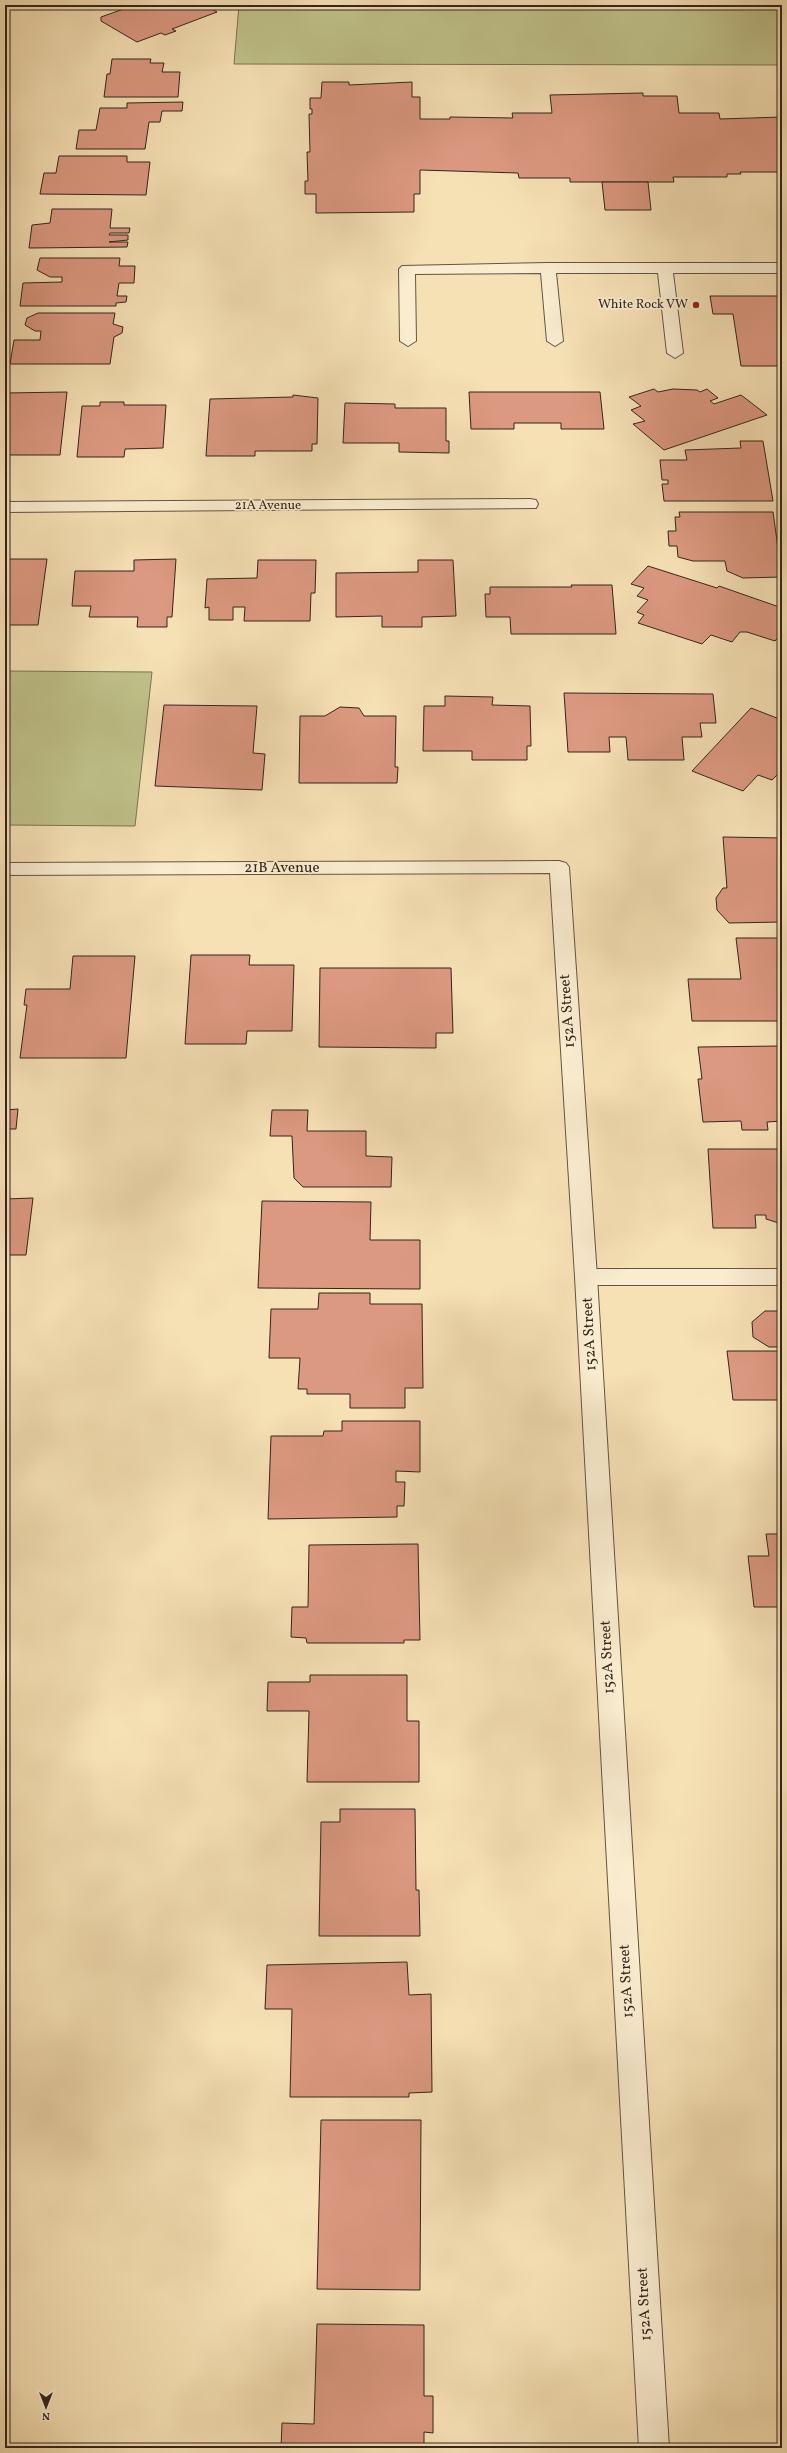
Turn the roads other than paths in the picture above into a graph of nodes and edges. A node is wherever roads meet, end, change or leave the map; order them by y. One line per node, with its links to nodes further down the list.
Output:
1 (548, 268): 2 (street); 4 (street); 5 (street)
2 (665, 268): 3 (street); 6 (street)
3 (782, 268)
4 (408, 341)
5 (555, 341)
6 (675, 353)
7 (530, 504): 8 (street, 21A Avenue)
8 (5, 507)
9 (558, 867): 10 (street, 21B Avenue); 11 (street, 152A Street)
10 (5, 869)
11 (586, 1277): 12 (street); 13 (street, 152A Street)
12 (782, 1277)
13 (654, 2448)

